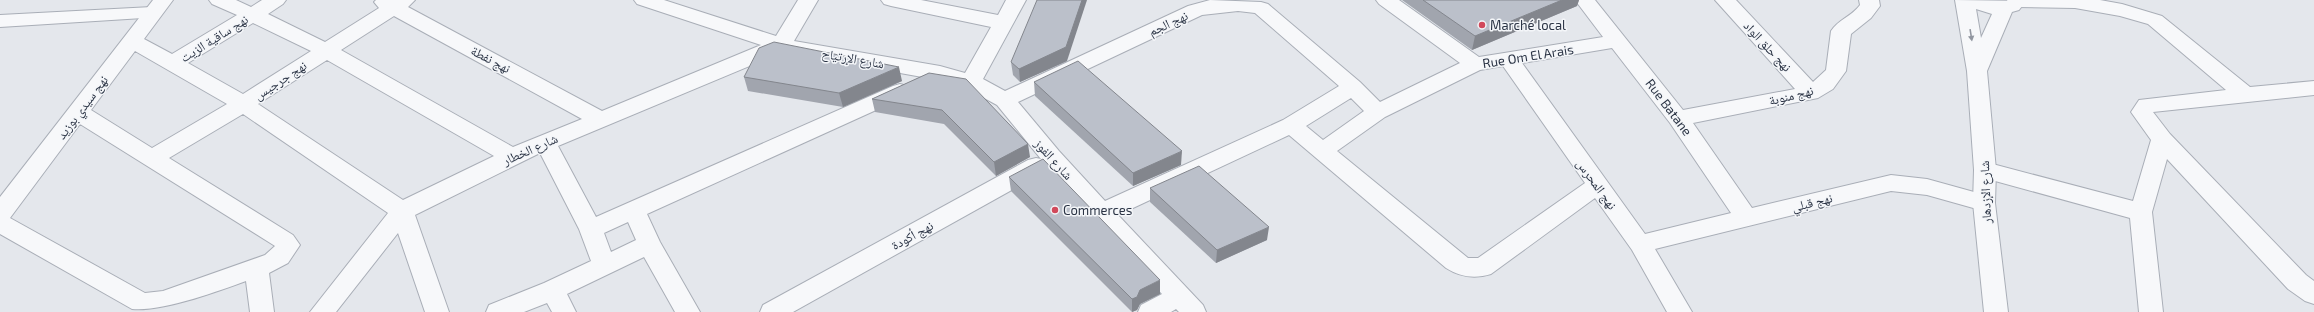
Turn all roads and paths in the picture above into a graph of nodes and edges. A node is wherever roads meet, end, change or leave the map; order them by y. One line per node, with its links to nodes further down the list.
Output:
1 (219, 0): 17 (street)
2 (276, 0): 17 (street, نهج ساقية الزيت)
3 (644, 0): 22 (street, شارع الإرتياح)
4 (808, 0): 22 (street)
5 (892, 0): 19 (street)
6 (1016, 0): 19 (street)
7 (1386, 0): 26 (street, Rue Om El Arais)
8 (1585, 0): 21 (street, Rue Batane)
9 (1725, 0): 32 (street, نهج حلق الواد)
10 (1869, 0): 32 (street, نهج منوبة)
11 (1965, 0): 27 (street, شارع الإزدهار, one-way to 27)
12 (1971, 0): 14 (street)
13 (393, 2): 23 (street, نهج جرجيس); 39 (street, نهج نفطة)
14 (2012, 3): 27 (street); 33 (street)
15 (1266, 4): 30 (street, نهج الجم); 34 (street, نهج الجم)
16 (158, 7): 18 (street); 20 (street, نهج سيدي بوزيد)
17 (253, 14): 23 (street); 25 (street, نهج ساقية الزيت)
18 (0, 21)
19 (1004, 23): 29 (street)
20 (131, 41): 25 (street); 36 (street, نهج سيدي بوزيد)
21 (1618, 41): 24 (street, Rue Om El Arais); 38 (street, Rue Batane)
22 (781, 45): 28 (street, شارع الإرتياح); 39 (street, شارع الخطار)
23 (325, 50): 35 (street, نهج جرجيس); 44 (street)
24 (1509, 60): 26 (street, Rue Om El Arais); 48 (street, نهج المحرس)
25 (173, 63): 35 (street)
26 (1475, 64): 37 (street)
27 (1977, 71): 47 (street, شارع الإزدهار)
28 (940, 73): 29 (street, شارع الإرتياح); 50 (street)
29 (971, 82): 34 (street, شارع الفوز)
30 (1353, 87): 37 (street, نهج الجم); 40 (street)
31 (2314, 88): 33 (street)
32 (1811, 93): 38 (street, نهج منوبة)
33 (2246, 95): 41 (street)
34 (1004, 100): 46 (street, شارع الفوز)
35 (242, 104): 45 (street, نهج جرجيس); 51 (street)
36 (78, 112): 45 (street); 54 (street, نهج سيدي بوزيد)
37 (1377, 112): 43 (street)
38 (1678, 118): 55 (street, Rue Batane)
39 (600, 119): 42 (street, شارع الخطار)
40 (1291, 125): 43 (street); 52 (street)
41 (2162, 139): 53 (street); 62 (street)
42 (545, 142): 44 (street, شارع الخطار); 56 (street)
43 (1322, 151): 48 (street)
44 (512, 156): 51 (street, شارع الخطار)
45 (154, 157): 60 (street)
46 (1051, 157): 52 (street, شارع الفوز); 71 (street, نهج أكودة)
47 (1985, 170): 49 (street, شارع الإزدهار); 53 (street)
48 (1598, 185): 58 (street, نهج المحرس)
49 (1984, 203): 55 (street, نهج قبلي); 64 (street, شارع الإزدهار)
50 (634, 210): 56 (street); 57 (street)
51 (402, 211): 66 (street, شارع الخطار); 67 (street)
52 (1103, 212): 63 (street, شارع الفوز)
53 (2141, 212): 74 (street)
54 (1, 213): 60 (street)
55 (1747, 218): 58 (street, نهج قبلي)
56 (590, 228): 59 (street)
57 (649, 244): 59 (street); 70 (street)
58 (1640, 244): 73 (street, نهج المحرس)
59 (604, 265): 61 (street)
60 (256, 269): 65 (street)
61 (552, 290): 68 (street); 69 (street)
62 (2314, 294)
63 (1187, 304): 72 (street)
64 (1999, 311)
65 (262, 312)
66 (322, 312)
67 (437, 312)
68 (498, 312)
69 (564, 312)
70 (688, 312)
71 (772, 312)
72 (1150, 312)
73 (1680, 312)
74 (2151, 312)

